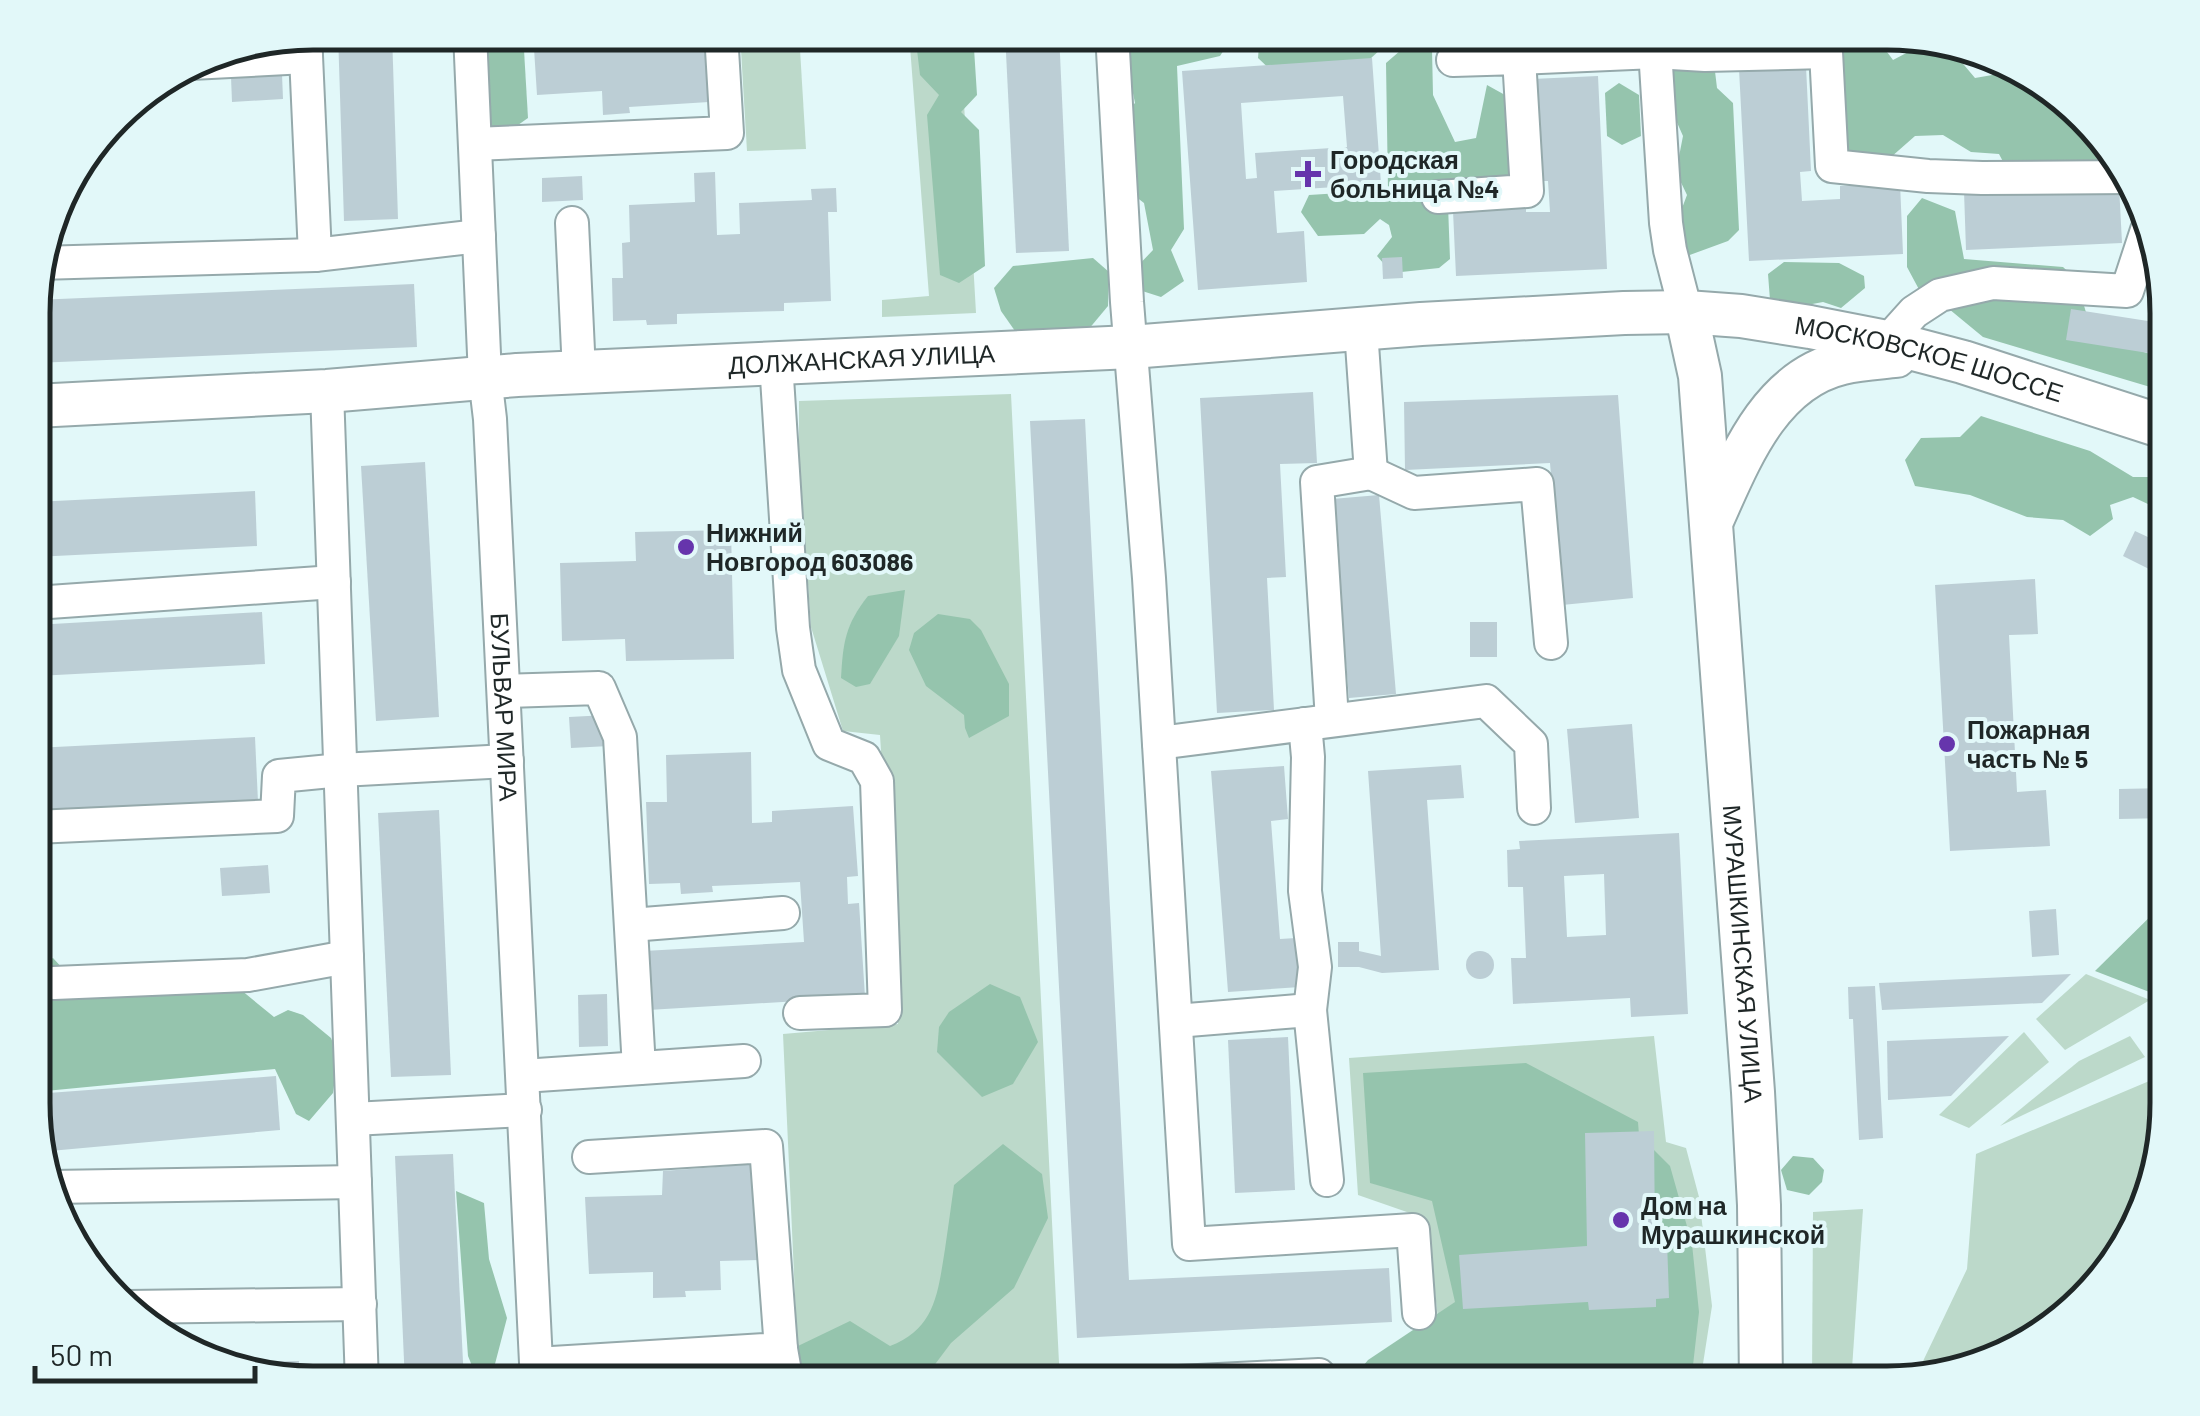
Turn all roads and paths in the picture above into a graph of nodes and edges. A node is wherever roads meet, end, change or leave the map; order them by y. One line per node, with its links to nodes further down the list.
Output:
1 (306, 50): 18 (street)
2 (471, 50): 12 (street, БУЛЬВАР МИРА)
3 (722, 50): 12 (street)
4 (1113, 50): 22 (street)
5 (1496, 50): 11 (street)
6 (1518, 50): 14 (street)
7 (1655, 50): 20 (street, МУРАШКИНСКАЯ УЛИЦА)
8 (1685, 50): 9 (street)
9 (1751, 50)
10 (1825, 50): 13 (street)
11 (1453, 60)
12 (475, 144): 16 (street, БУЛЬВАР МИРА)
13 (2112, 177)
14 (1438, 197)
15 (572, 223): 25 (street)
16 (479, 236): 18 (street); 26 (street, БУЛЬВАР МИРА)
17 (2141, 247): 23 (street)
18 (315, 255): 19 (street)
19 (55, 263)
20 (1686, 312): 21 (main road, ДОЛЖАНСКАЯ УЛИЦА); 23 (main road, МОСКОВСКОЕ ШОССЕ); 31 (main road, МУРАШКИНСКАЯ УЛИЦА)
21 (1360, 330): 22 (main road, ДОЛЖАНСКАЯ УЛИЦА); 30 (street)
22 (1131, 347): 24 (main road, ДОЛЖАНСКАЯ УЛИЦА); 37 (street)
23 (1905, 347): 29 (main road, МОСКОВСКОЕ ШОССЕ); 31 (main road, МУРАШКИНСКАЯ УЛИЦА)
24 (776, 362): 25 (main road, ДОЛЖАНСКАЯ УЛИЦА); 47 (street)
25 (579, 372): 26 (main road, ДОЛЖАНСКАЯ УЛИЦА)
26 (486, 377): 27 (main road, ДОЛЖАНСКАЯ УЛИЦА); 35 (street, БУЛЬВАР МИРА)
27 (327, 391): 28 (main road, ДОЛЖАНСКАЯ УЛИЦА); 32 (street)
28 (50, 405)
29 (2149, 422)
30 (1371, 474): 34 (street); 36 (street)
31 (1711, 524): 62 (main road, МУРАШКИНСКАЯ УЛИЦА)
32 (334, 582): 33 (street); 39 (street)
33 (50, 602)
34 (1551, 643)
35 (504, 691): 38 (street, БУЛЬВАР МИРА); 43 (street)
36 (1319, 722): 37 (street); 40 (street); 46 (street)
37 (1159, 742): 48 (street)
38 (507, 762): 39 (street); 51 (street, БУЛЬВАР МИРА)
39 (341, 770): 41 (street); 44 (street)
40 (1534, 808)
41 (50, 826)
42 (783, 913): 43 (street)
43 (631, 925): 50 (street)
44 (347, 957): 45 (street); 53 (street)
45 (54, 983)
46 (1310, 1010): 48 (street); 55 (street)
47 (800, 1014)
48 (1176, 1021): 60 (street)
49 (744, 1061): 50 (street)
50 (639, 1068): 51 (street)
51 (523, 1076): 52 (street, БУЛЬВАР МИРА)
52 (524, 1110): 53 (street); 64 (street, БУЛЬВАР МИРА)
53 (353, 1119): 56 (street)
54 (588, 1157): 61 (street)
55 (1326, 1180)
56 (356, 1182): 57 (street); 58 (street)
57 (64, 1187)
58 (360, 1304): 59 (street); 63 (street)
59 (147, 1307)
60 (1419, 1313)
61 (781, 1349): 65 (street); 66 (street)
62 (1761, 1365)
63 (362, 1366)
64 (537, 1366)
65 (617, 1366)
66 (784, 1366)

